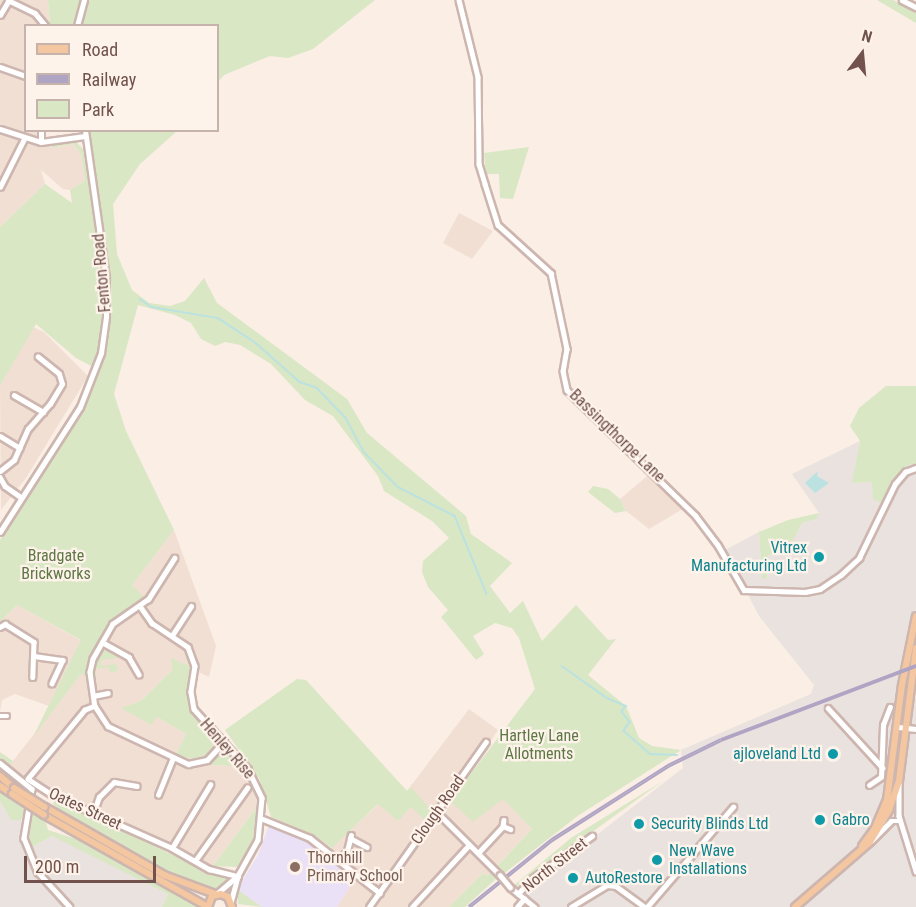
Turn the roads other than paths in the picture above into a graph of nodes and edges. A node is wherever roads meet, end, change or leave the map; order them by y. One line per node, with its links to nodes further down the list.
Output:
1 (9, 0): 6 (street); 7 (street)
2 (84, 0): 8 (street)
3 (459, 0): 22 (street, Bassingthorpe Lane)
4 (902, 0): 5 (street)
5 (916, 7)
6 (0, 15)
7 (44, 24)
8 (77, 24)
9 (0, 67): 10 (street)
10 (24, 75)
11 (0, 129): 14 (street)
12 (41, 132): 15 (street)
13 (85, 133): 15 (street); 25 (street, Fenton Road)
14 (24, 139): 15 (street); 16 (street)
15 (41, 142)
16 (0, 187)
17 (38, 357): 19 (street)
18 (14, 395): 19 (street)
19 (44, 412): 21 (street)
20 (0, 436): 21 (street)
21 (20, 448): 23 (street)
22 (916, 468)
23 (0, 471)
24 (0, 477): 25 (street)
25 (21, 498): 26 (street, Fenton Road)
26 (0, 532)
27 (175, 558): 28 (street)
28 (140, 606): 32 (street, Henley Rise); 33 (street)
29 (191, 606): 32 (street)
30 (916, 616): 46 (main road)
31 (0, 627): 35 (street)
32 (173, 634): 48 (street, Henley Rise)
33 (102, 642): 36 (street); 40 (street)
34 (916, 648): 46 (main road)
35 (34, 656): 37 (street); 38 (street)
36 (139, 674)
37 (33, 676)
38 (52, 684)
39 (108, 693): 40 (street)
40 (93, 696): 41 (street)
41 (95, 706): 51 (street); 69 (street, Oates Street)
42 (890, 707): 52 (street)
43 (828, 708): 54 (street)
44 (0, 716): 45 (street)
45 (7, 716)
46 (900, 727): 47 (street); 50 (main road)
47 (916, 729)
48 (224, 742): 51 (street); 70 (street, Henley Rise)
49 (486, 742): 68 (street, Clough Road)
50 (897, 757): 52 (street); 57 (main road); 58 (main road)
51 (173, 758): 65 (street)
52 (884, 761): 54 (street)
53 (0, 763): 90 (street)
54 (883, 768): 56 (street)
55 (0, 776): 64 (main road)
56 (881, 777): 57 (street); 60 (street)
57 (891, 780): 67 (main road)
58 (899, 782): 67 (main road); 71 (street)
59 (210, 785): 77 (street)
60 (868, 785)
61 (0, 786): 64 (main road)
62 (137, 786): 69 (street)
63 (247, 788): 81 (street)
64 (13, 791): 86 (main road, bridge); 91 (main road, bridge)
65 (158, 795)
66 (733, 807): 97 (street)
67 (886, 809): 71 (street); 74 (main road); 80 (main road)
68 (437, 812): 75 (street); 85 (street, Clough Road)
69 (93, 814): 77 (street, Oates Street)
70 (263, 819): 82 (street); 84 (street, Henley Rise)
71 (900, 819): 74 (street); 78 (street)
72 (510, 829): 79 (street)
73 (592, 836): 87 (street, North Street)
74 (870, 842): 80 (main road)
75 (469, 846): 79 (street); 93 (street)
76 (367, 847): 82 (street)
77 (172, 848): 81 (street, Oates Street)
78 (913, 851): 83 (street)
79 (478, 853): 87 (street, bridge)
80 (849, 860): 98 (main road)
81 (195, 861): 84 (street, Oates Street)
82 (338, 861): 85 (street)
83 (916, 871)
84 (238, 876): 86 (street, Henley Rise); 89 (street, Henley Rise)
85 (380, 893): 92 (street, Clough Road)
86 (216, 894): 89 (main road); 91 (main road)
87 (518, 894): 88 (street)
88 (524, 899): 94 (street); 95 (street)
89 (232, 904)
90 (70, 907)
91 (208, 907)
92 (369, 907)
93 (412, 907)
94 (517, 907)
95 (534, 907)
96 (571, 907): 97 (street)
97 (646, 907)
98 (795, 907)

